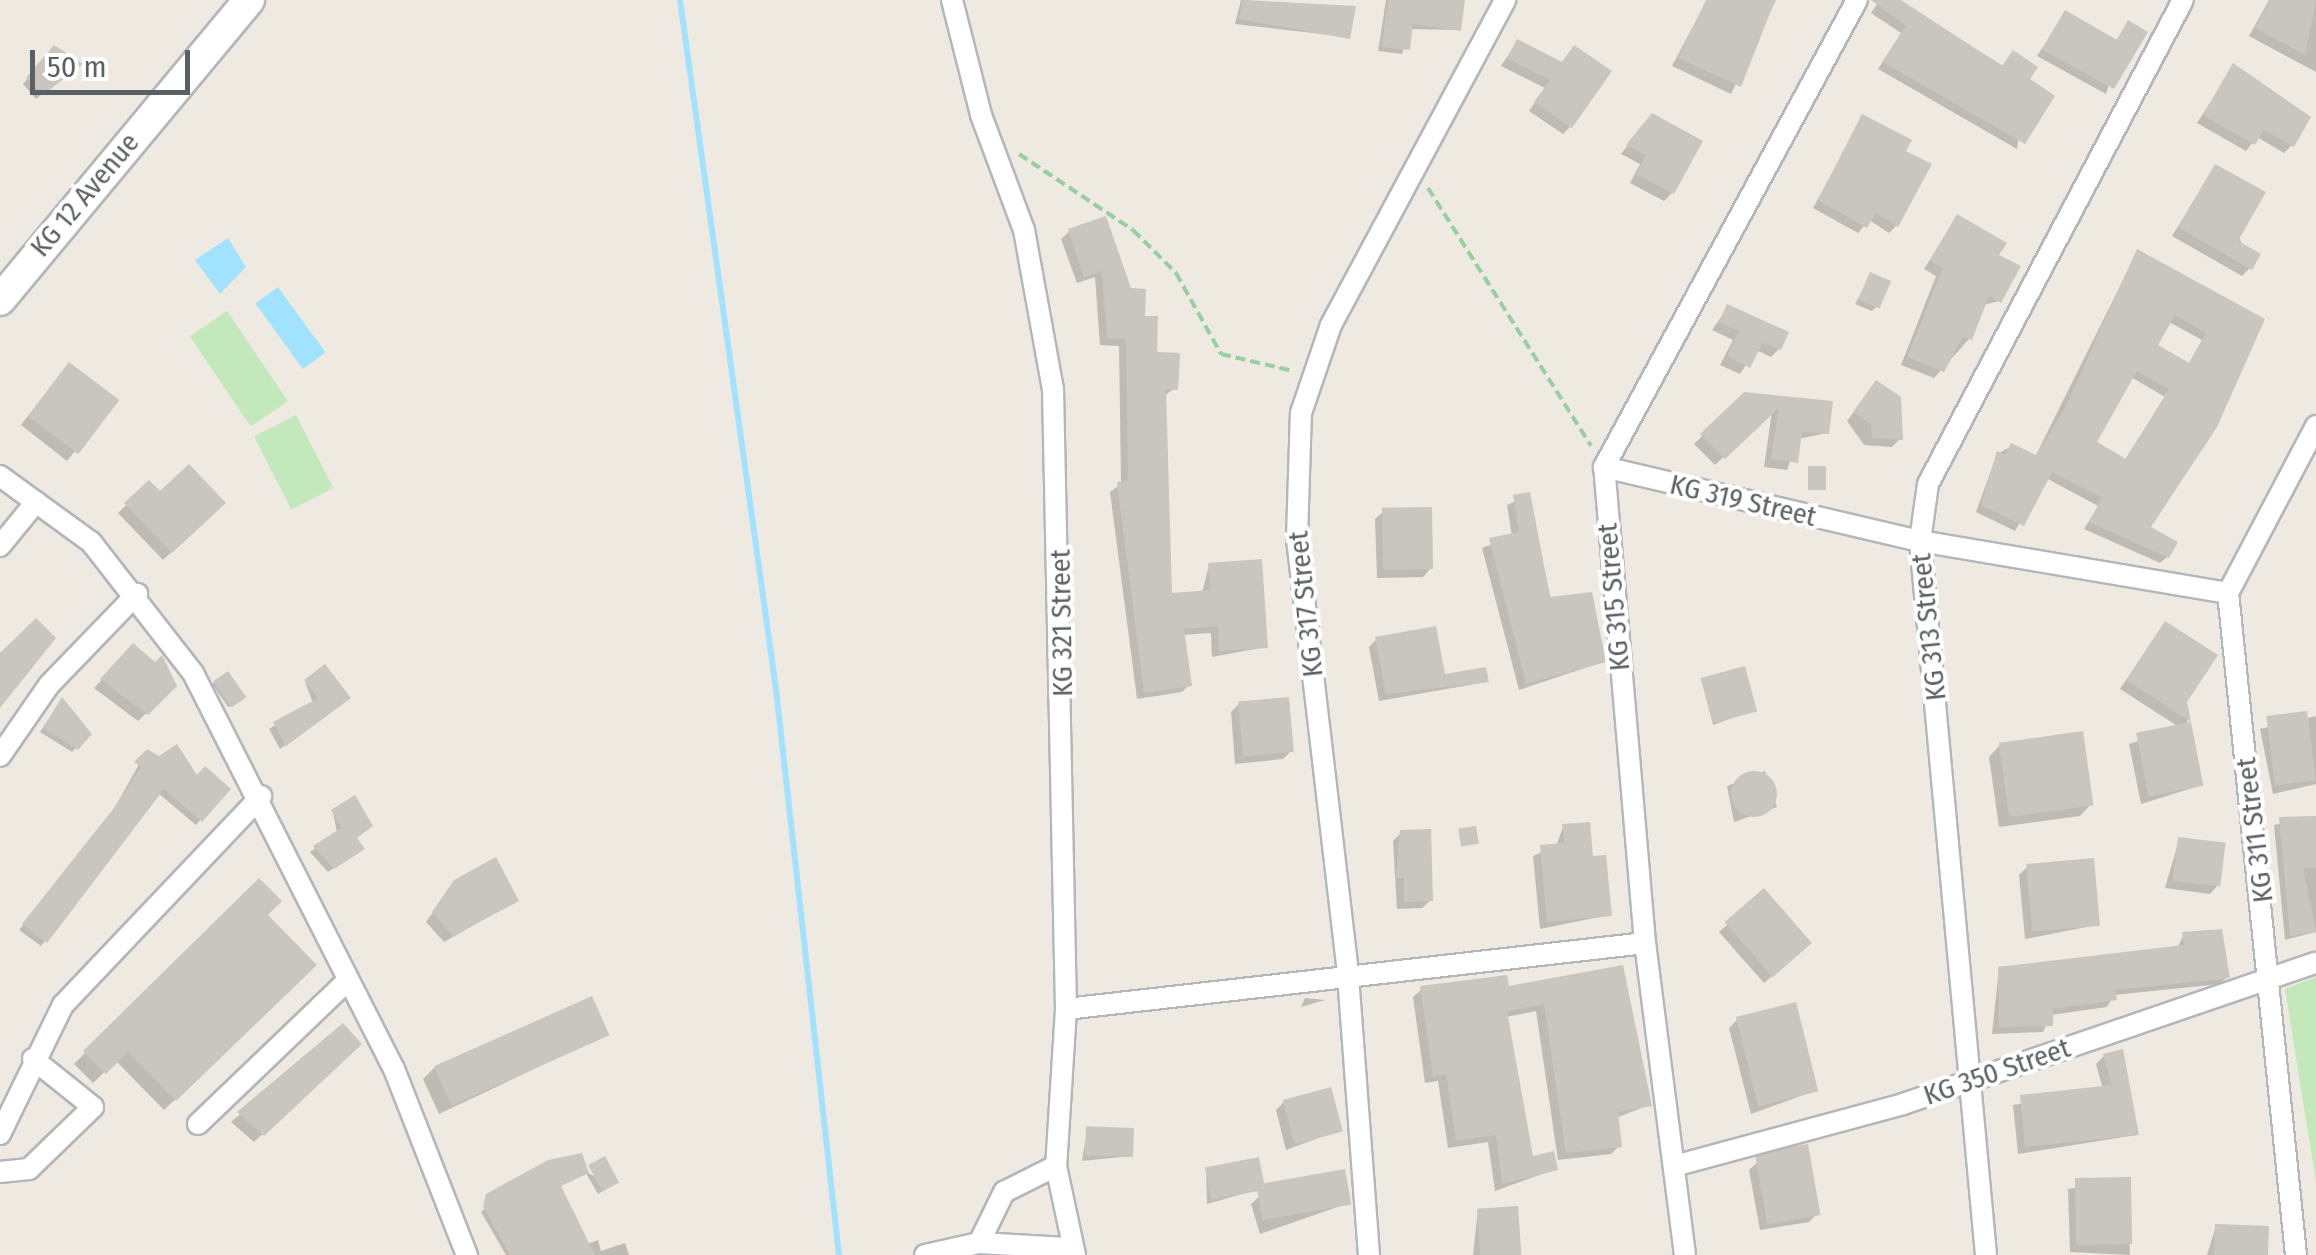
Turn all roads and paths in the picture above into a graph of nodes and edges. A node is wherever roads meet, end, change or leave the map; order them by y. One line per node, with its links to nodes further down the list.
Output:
1 (249, 0): 8 (main road, KG 12 Avenue)
2 (952, 0): 6 (street, KG 321 Street)
3 (1506, 0): 7 (street, KG 317 Street)
4 (1857, 0): 11 (street)
5 (2183, 0): 14 (street, KG 313 Street)
6 (992, 142): 9 (path); 25 (street, KG 321 Street)
7 (1417, 171): 9 (street, KG 317 Street); 11 (path)
8 (0, 300)
9 (1309, 373): 22 (street, KG 317 Street)
10 (2316, 426): 17 (street)
11 (1604, 467): 14 (street, KG 319 Street); 20 (street, KG 315 Street)
12 (0, 476): 13 (street)
13 (36, 502): 15 (street); 16 (street)
14 (1920, 541): 17 (street, KG 319 Street); 27 (street, KG 313 Street)
15 (0, 546)
16 (137, 594): 18 (street); 19 (street)
17 (2228, 594): 23 (street, KG 311 Street)
18 (0, 756)
19 (261, 796): 24 (street); 26 (street)
20 (1645, 943): 22 (street); 31 (street, KG 315 Street)
21 (2316, 963): 23 (street, KG 350 Street)
22 (1348, 973): 25 (street); 37 (street, KG 317 Street)
23 (2272, 977): 27 (street, KG 350 Street); 40 (street, KG 311 Street)
24 (347, 980): 28 (street); 35 (street)
25 (1066, 1009): 30 (street, KG 321 Street)
26 (33, 1059): 29 (street); 32 (street)
27 (1974, 1081): 31 (street, KG 350 Street); 39 (street, KG 313 Street)
28 (198, 1124)
29 (0, 1134)
30 (1056, 1166): 33 (street); 34 (street, KG 321 Street)
31 (1674, 1166): 38 (street, KG 315 Street)
32 (0, 1172)
33 (979, 1243): 34 (street); 36 (street)
34 (1071, 1252)
35 (467, 1255)
36 (926, 1255)
37 (1368, 1255)
38 (1685, 1255)
39 (1986, 1255)
40 (2296, 1255)

